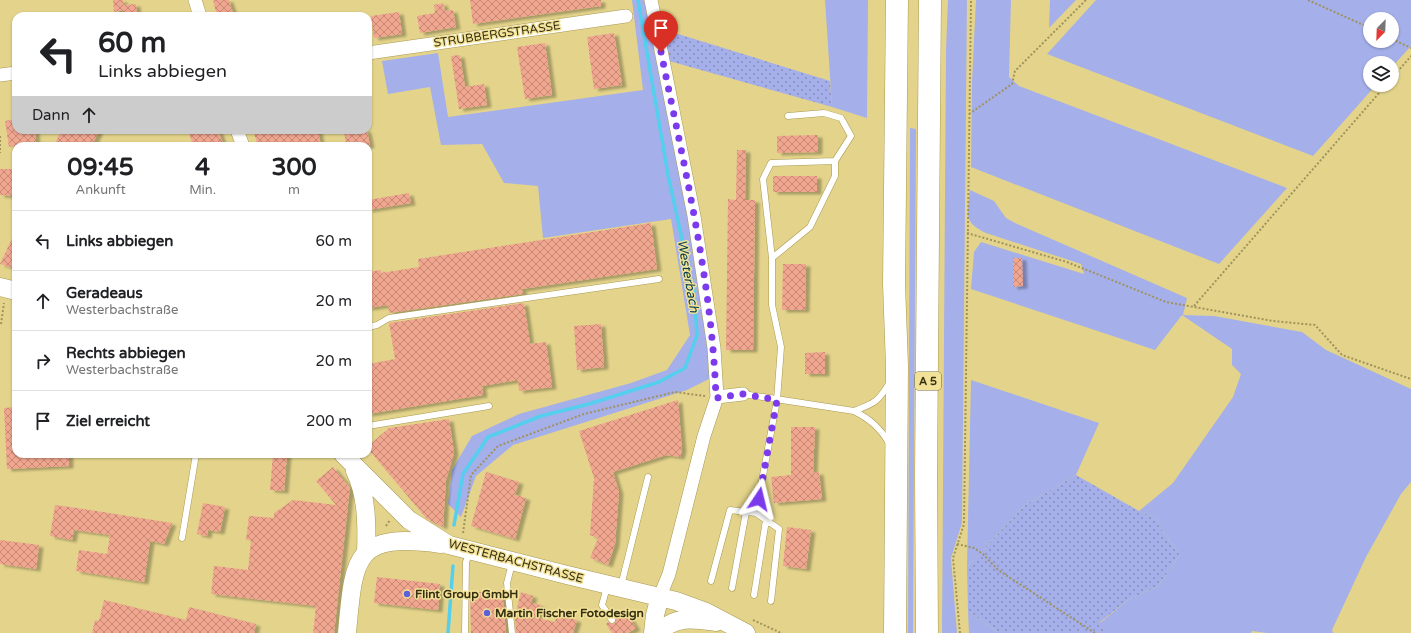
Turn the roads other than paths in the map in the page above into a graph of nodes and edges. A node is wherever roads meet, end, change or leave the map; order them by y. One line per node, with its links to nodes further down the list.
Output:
1 (195, 0): 5 (street)
2 (651, 0): 17 (street)
3 (897, 0): 15 (highway, A 5)
4 (930, 0): 48 (highway, A 5)
5 (199, 12)
6 (626, 16): 7 (street, STRUBBERGSTRASSE)
7 (372, 52)
8 (12, 74): 9 (street)
9 (0, 75)
10 (788, 116): 11 (lane)
11 (835, 161): 12 (lane); 12 (lane)
12 (772, 258): 18 (lane)
13 (659, 279): 14 (lane)
14 (372, 326)
15 (897, 366): 20 (lane); 24 (highway, A 5)
16 (743, 394): 17 (street); 18 (lane)
17 (716, 398): 37 (street)
18 (777, 400): 20 (lane); 27 (lane)
19 (489, 406): 21 (lane)
20 (854, 411): 24 (lane)
21 (372, 425)
22 (195, 458): 29 (lane)
23 (347, 459): 30 (main road, WESTERBACHSTRASSE); 31 (main road, WESTERBACHSTRASSE)
24 (896, 464): 47 (highway, A 5)
25 (648, 477): 34 (lane)
26 (746, 512): 27 (lane); 33 (lane); 35 (lane)
27 (756, 513): 28 (lane)
28 (766, 520): 36 (lane); 38 (lane)
29 (182, 538)
30 (461, 544): 31 (main road); 32 (main road, WESTERBACHSTRASSE); 42 (lane)
31 (366, 552): 41 (main road)
32 (513, 561): 34 (main road, WESTERBACHSTRASSE); 43 (lane)
33 (711, 581)
34 (614, 586): 37 (main road, WESTERBACHSTRASSE); 39 (lane)
35 (732, 588)
36 (754, 595)
37 (660, 596): 40 (main road, WESTERBACHSTRASSE); 44 (main road)
38 (771, 601)
39 (612, 620)
40 (727, 624): 45 (main road); 46 (main road, WESTERBACHSTRASSE)
41 (347, 633)
42 (465, 633)
43 (512, 633)
44 (653, 633)
45 (659, 633)
46 (746, 633)
47 (895, 633)
48 (927, 633)

